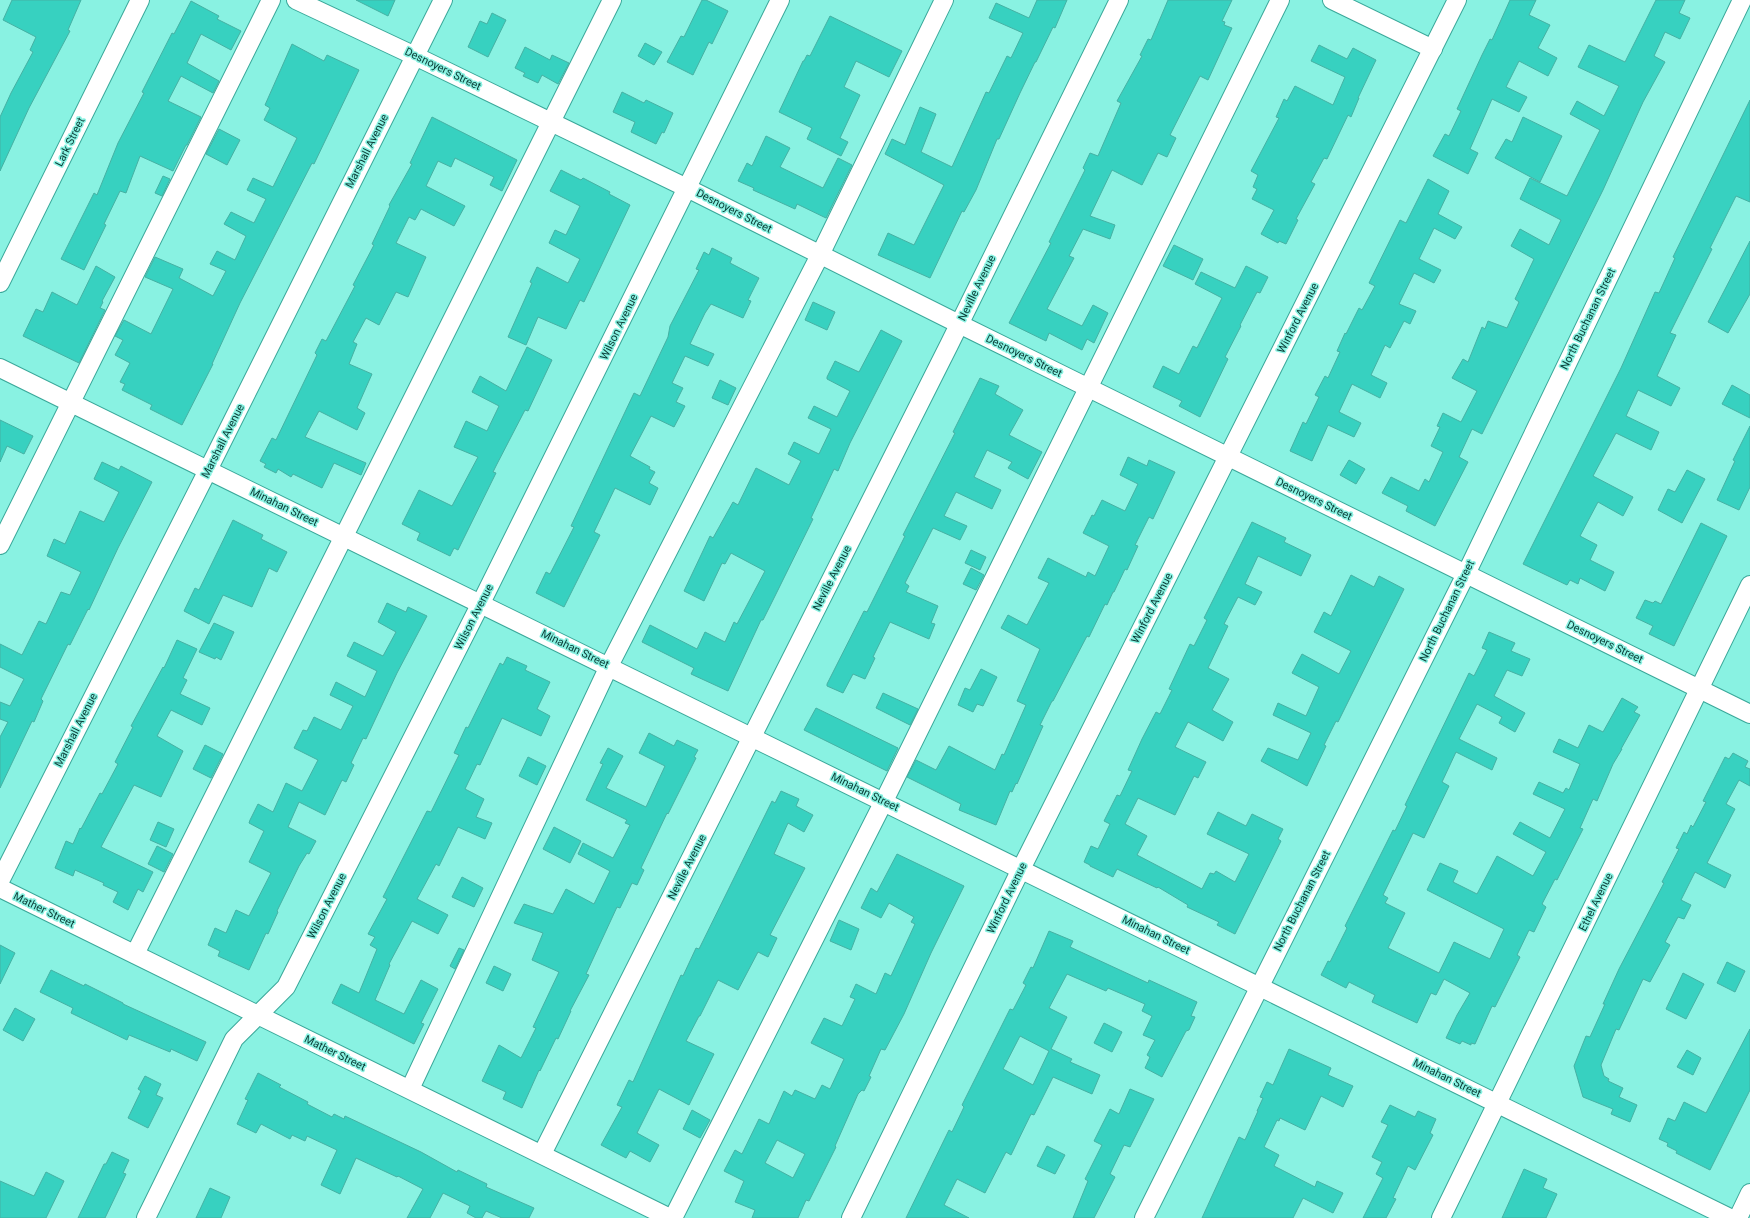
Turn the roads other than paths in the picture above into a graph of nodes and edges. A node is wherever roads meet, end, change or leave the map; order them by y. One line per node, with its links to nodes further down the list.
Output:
1 (140, 0): 18 (street, Lark Street)
2 (271, 0): 22 (street)
3 (296, 0): 14 (street, Desnoyers Street)
4 (443, 0): 14 (street, Marshall Avenue)
5 (612, 0): 15 (street)
6 (780, 0): 16 (street, Wilson Avenue)
7 (944, 0): 17 (street)
8 (1119, 0): 19 (street, Neville Avenue)
9 (1280, 0): 21 (street)
10 (1332, 0): 13 (street)
11 (1457, 0): 13 (street, Winford Avenue)
12 (1742, 0): 27 (street, North Buchanan Street)
13 (1433, 49): 23 (street, Winford Avenue)
14 (415, 56): 15 (street, Desnoyers Street); 24 (street, Marshall Avenue)
15 (551, 122): 16 (street, Desnoyers Street); 25 (street)
16 (687, 188): 17 (street, Desnoyers Street); 29 (street, Wilson Avenue)
17 (820, 255): 19 (street, Desnoyers Street); 30 (street)
18 (0, 284)
19 (959, 324): 21 (street, Desnoyers Street); 33 (street, Neville Avenue)
20 (0, 368): 22 (street, Minahan Street)
21 (1089, 388): 23 (street, Desnoyers Street); 34 (street)
22 (71, 403): 24 (street, Minahan Street); 26 (street)
23 (1228, 457): 27 (street, Desnoyers Street); 35 (street, Winford Avenue)
24 (208, 470): 25 (street, Minahan Street); 36 (street, Marshall Avenue)
25 (344, 536): 29 (street, Minahan Street); 38 (street)
26 (0, 545)
27 (1466, 574): 31 (street, Desnoyers Street); 39 (street, North Buchanan Street)
28 (1750, 585): 31 (street, Ethel Avenue)
29 (481, 603): 30 (street, Minahan Street); 40 (street, Wilson Avenue)
30 (610, 666): 33 (street, Minahan Street); 41 (street)
31 (1700, 688): 32 (street, Desnoyers Street); 42 (street, Ethel Avenue)
32 (1750, 714)
33 (753, 737): 34 (street, Minahan Street); 43 (street, Neville Avenue)
34 (884, 801): 35 (street, Minahan Street); 46 (street)
35 (1021, 869): 39 (street, Minahan Street); 47 (street, Winford Avenue)
36 (0, 881)
37 (0, 888): 38 (street, Mather Street)
38 (135, 954): 40 (street, Mather Street)
39 (1259, 986): 42 (street, Minahan Street); 48 (street, North Buchanan Street)
40 (258, 1015): 41 (street, Mather Street); 45 (street, Wilson Avenue)
41 (410, 1089): 43 (street, Mather Street)
42 (1497, 1103): 49 (street, Ethel Avenue); 50 (street, Minahan Street)
43 (542, 1154): 46 (street, Mather Street)
44 (1750, 1193): 51 (street)
45 (146, 1218)
46 (671, 1218)
47 (851, 1218)
48 (1144, 1218)
49 (1441, 1218)
50 (1730, 1218)
51 (1738, 1218)

